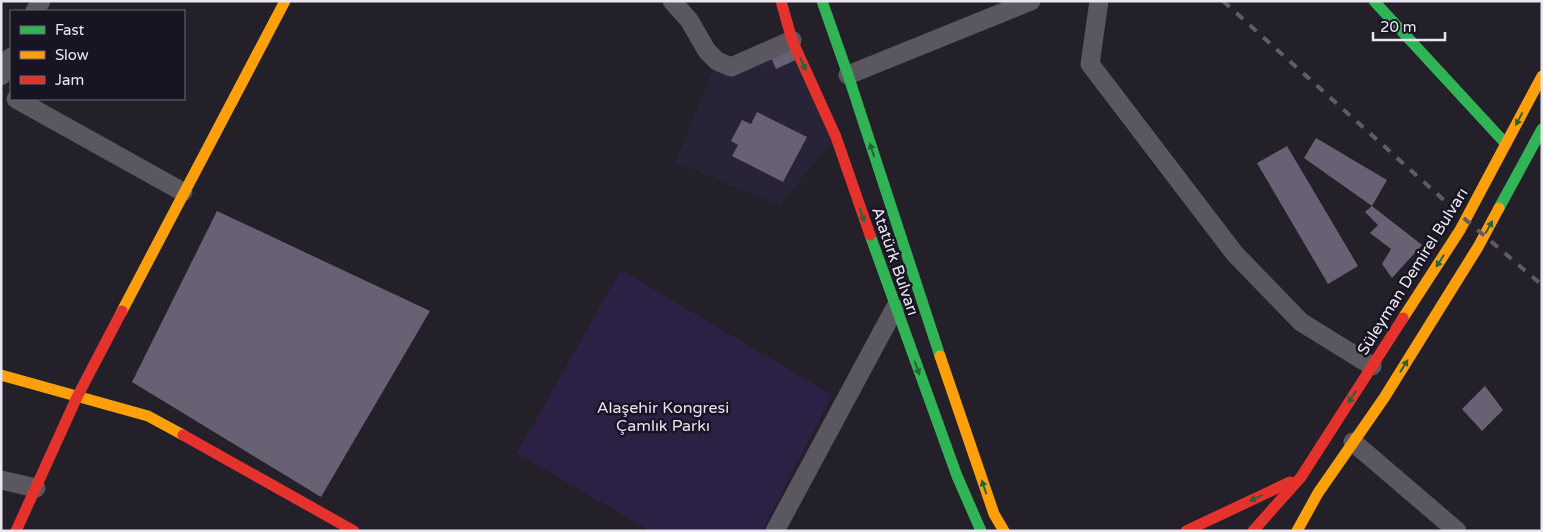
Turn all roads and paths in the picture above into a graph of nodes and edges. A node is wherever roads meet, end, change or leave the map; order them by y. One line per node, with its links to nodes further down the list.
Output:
1 (285, 1): 16 (main road)
2 (672, 1): 8 (street)
3 (781, 1): 8 (main road, Atatürk Bulvarı)
4 (822, 1): 10 (main road, Atatürk Bulvarı)
5 (1031, 1): 10 (street)
6 (1099, 1): 18 (street)
7 (1374, 1): 15 (main road)
8 (792, 40): 17 (main road, Atatürk Bulvarı, one-way to 17)
9 (10, 59): 11 (street)
10 (848, 75): 29 (main road, Atatürk Bulvarı, one-way to 10)
11 (1, 76)
12 (1542, 76): 15 (main road, Süleyman Demirel Bulvarı, one-way to 15)
13 (18, 100): 16 (street)
14 (1542, 129): 21 (main road, one-way to 14)
15 (1506, 144): 18 (main road, Süleyman Demirel Bulvarı, one-way to 18)
16 (183, 192): 20 (main road)
17 (895, 308): 27 (street); 28 (main road, Atatürk Bulvarı, one-way to 28)
18 (1372, 366): 22 (main road, Süleyman Demirel Bulvarı, one-way to 22)
19 (1, 375): 20 (main road)
20 (77, 398): 24 (main road); 26 (main road)
21 (1353, 442): 32 (main road); 33 (street)
22 (1300, 477): 30 (main road, one-way to 30); 31 (main road, Süleyman Demirel Bulvarı)
23 (1, 480): 24 (street)
24 (36, 488): 25 (main road)
25 (16, 531)
26 (354, 531)
27 (775, 531)
28 (981, 531)
29 (1004, 531)
30 (1186, 531)
31 (1253, 531)
32 (1297, 531)
33 (1457, 531)

